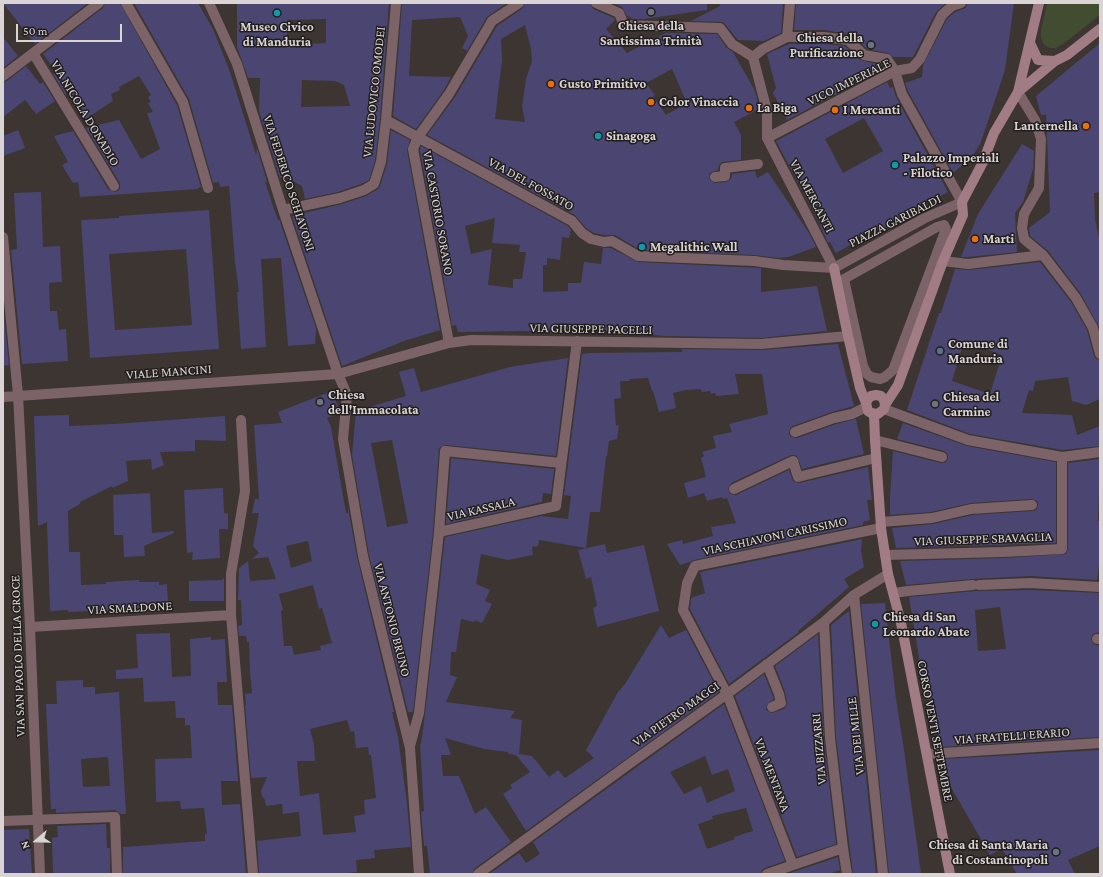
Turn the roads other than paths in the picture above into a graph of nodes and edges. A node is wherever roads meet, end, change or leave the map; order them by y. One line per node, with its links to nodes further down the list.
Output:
1 (99, 3): 13 (street)
2 (126, 3): 25 (street)
3 (209, 3): 27 (street, VIA FEDERICO SCHIAVONI)
4 (396, 3): 19 (street, VIA LUDOVICO OMODEI)
5 (519, 3): 20 (street, VIA CASTORIO SORANO)
6 (596, 3): 14 (street)
7 (790, 3): 11 (street)
8 (961, 3): 16 (street, VICO IMPERIALE)
9 (1039, 3): 12 (street)
10 (1100, 29): 15 (street)
11 (787, 37): 14 (street); 16 (street)
12 (1030, 43): 15 (street); 18 (street)
13 (33, 53): 17 (street); 24 (street, VIA NICOLA DONADIO)
14 (752, 57): 21 (street)
15 (1054, 61): 18 (street)
16 (895, 71): 21 (street, VICO IMPERIALE); 26 (street)
17 (3, 76)
18 (1018, 92): 26 (street); 29 (street)
19 (386, 120): 20 (street, VIA DEL FOSSATO); 27 (street, VIA LUDOVICO OMODEI)
20 (418, 137): 31 (street, VIA DEL FOSSATO); 35 (street, VIA CASTORIO SORANO)
21 (767, 138): 31 (street, VIA MERCANTI)
22 (758, 164): 23 (street)
23 (715, 177)
24 (114, 186)
25 (208, 188)
26 (962, 202): 30 (street, PIAZZA GARIBALDI); 31 (street, PIAZZA GARIBALDI)
27 (283, 210): 37 (street, VIA FEDERICO SCHIAVONI)
28 (3, 242): 38 (street, VIA SAN PAOLO DELLA CROCE)
29 (1043, 254): 30 (street); 36 (street)
30 (943, 261): 41 (street, PIAZZA GARIBALDI)
31 (834, 268): 33 (street)
32 (844, 279): 32 (street, PIAZZA GARIBALDI)
33 (848, 336): 34 (street, VIA GIUSEPPE PACELLI); 40 (street)
34 (578, 341): 35 (street, VIA GIUSEPPE PACELLI); 50 (street, VIA KASSALA)
35 (449, 343): 37 (street, VIA GIUSEPPE PACELLI)
36 (1100, 354)
37 (338, 374): 38 (street, VIALE MANCINI); 67 (street, VIA ANTONIO BRUNO)
38 (18, 395): 39 (street, VIALE MANCINI); 62 (street, VIA SAN PAOLO DELLA CROCE)
39 (3, 397)
40 (866, 405): 41 (street); 42 (street); 44 (street)
41 (885, 407): 42 (street, PIAZZA GARIBALDI); 48 (street)
42 (874, 414): 45 (street)
43 (241, 420): 60 (street)
44 (795, 432)
45 (875, 440): 47 (street); 49 (street)
46 (1100, 452): 48 (street)
47 (942, 457)
48 (1062, 457): 55 (street, VIA GIUSEPPE SBAVAGLIA)
49 (876, 458): 51 (street); 53 (street)
50 (561, 463): 54 (street, VIA KASSALA); 54 (street)
51 (734, 489)
52 (1032, 505): 53 (street)
53 (881, 525): 55 (street, CORSO VENTI SETTEMBRE); 64 (street, VIA SCHIAVONI CARISSIMO)
54 (439, 532): 67 (street, VIA KASSALA)
55 (884, 555): 56 (street, CORSO VENTI SETTEMBRE)
56 (888, 574): 58 (street, CORSO VENTI SETTEMBRE); 59 (street, VIA PIETRO MAGGI)
57 (1100, 587): 58 (street)
58 (894, 593): 68 (street, CORSO VENTI SETTEMBRE)
59 (854, 596): 61 (street, VIA PIETRO MAGGI); 80 (street, VIA DEI MILLE)
60 (231, 615): 62 (street, VIA SMALDONE); 75 (street)
61 (824, 622): 63 (street, VIA PIETRO MAGGI); 71 (street, VIA BIZZARRI)
62 (30, 627): 69 (street, VIA SAN PAOLO DELLA CROCE)
63 (767, 664): 64 (street, VIA PIETRO MAGGI); 65 (street)
64 (727, 694): 72 (street, VIA MENTANA); 77 (street, VIA PIETRO MAGGI)
65 (772, 707)
66 (1100, 743): 68 (street, VIA FRATELLI ERARIO)
67 (410, 748): 76 (street, VIA ANTONIO BRUNO)
68 (927, 754): 81 (street, CORSO VENTI SETTEMBRE)
69 (38, 820): 70 (street); 73 (street, VIA SAN PAOLO DELLA CROCE); 74 (street)
70 (3, 821)
71 (843, 848): 72 (street); 79 (street, VIA BIZZARRI)
72 (793, 864): 78 (street)
73 (40, 874)
74 (117, 874)
75 (253, 874)
76 (419, 874)
77 (478, 874)
78 (767, 874)
79 (847, 874)
80 (884, 874)
81 (950, 874)

